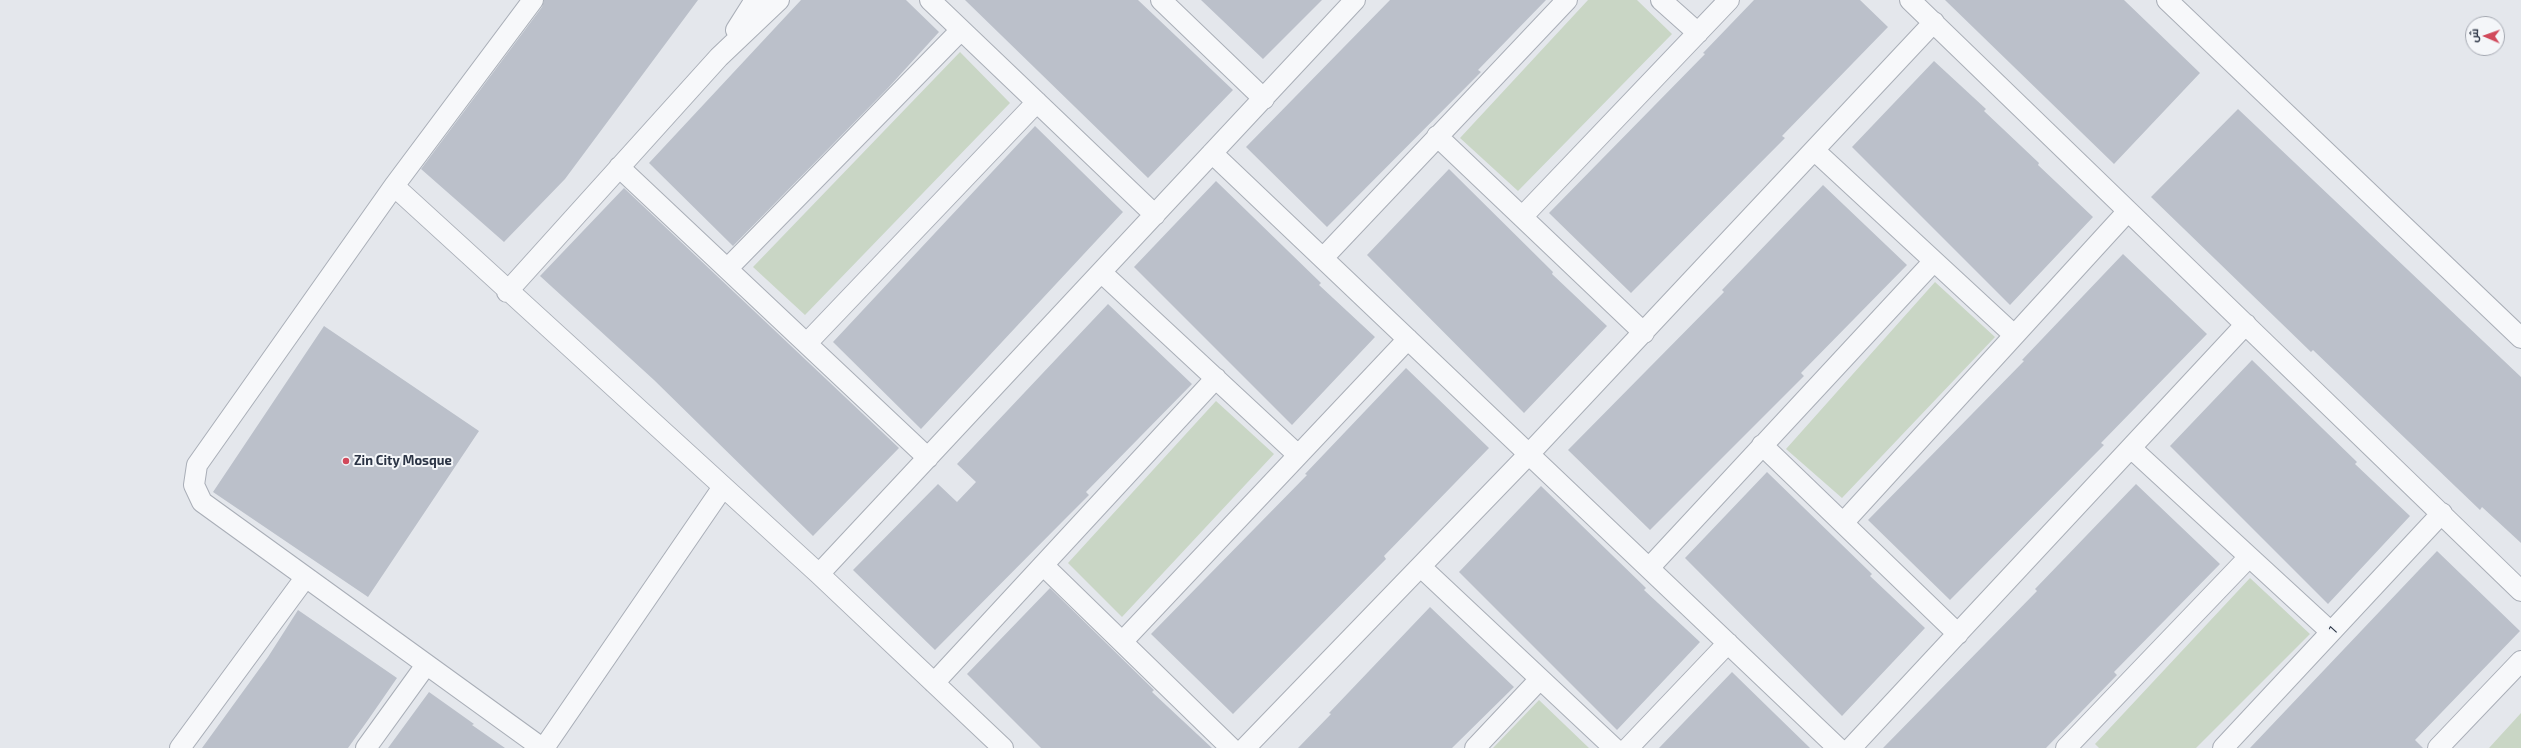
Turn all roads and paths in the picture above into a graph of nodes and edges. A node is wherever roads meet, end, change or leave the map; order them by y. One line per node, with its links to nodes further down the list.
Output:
1 (533, 0): 22 (street)
2 (755, 0): 15 (street)
3 (778, 0): 15 (street)
4 (930, 0): 13 (street)
5 (1161, 0): 16 (street)
6 (1355, 0): 16 (street)
7 (1567, 0): 18 (street)
8 (1661, 0): 14 (street)
9 (1730, 0): 14 (street)
10 (1910, 0): 12 (street)
11 (2167, 0): 34 (street)
12 (1934, 22): 19 (street); 23 (street)
13 (961, 30): 17 (street); 28 (street)
14 (1698, 33): 25 (street)
15 (719, 57): 21 (street)
16 (1264, 99): 20 (street)
17 (1037, 102): 24 (street); 36 (street)
18 (1437, 136): 25 (street); 26 (street)
19 (1814, 150): 27 (street); 32 (street)
20 (1212, 153): 24 (street); 26 (street)
21 (619, 167): 28 (street); 30 (street)
22 (394, 186): 30 (street); 51 (street)
23 (2128, 211): 31 (street); 33 (street)
24 (1155, 215): 29 (street)
25 (1522, 217): 32 (street)
26 (1323, 258): 35 (street)
27 (1934, 261): 33 (street); 38 (street)
28 (728, 268): 36 (street)
29 (1101, 272): 37 (street); 42 (street)
30 (507, 292): 43 (street)
31 (2246, 324): 39 (street); 44 (street)
32 (1644, 333): 40 (street)
33 (2014, 335): 45 (street)
34 (2521, 338)
35 (1408, 339): 40 (street); 41 (street)
36 (807, 343): 42 (street)
37 (1216, 378): 41 (street); 47 (street)
38 (1762, 445): 45 (street); 49 (street)
39 (2131, 448): 46 (street); 54 (street)
40 (1529, 454): 48 (street); 49 (street)
41 (1298, 455): 55 (street)
42 (928, 458): 50 (street)
43 (723, 487): 50 (street); 64 (street)
44 (2442, 513): 52 (street); 53 (street, 1)
45 (1843, 523): 54 (street)
46 (2249, 557): 53 (street); 61 (street)
47 (1043, 565): 55 (street); 60 (street)
48 (1420, 567): 59 (street); 67 (street)
49 (1649, 568): 56 (street)
50 (819, 574): 60 (street)
51 (305, 578): 58 (street); 62 (street)
52 (2521, 591)
53 (2331, 632): 73 (street, 1)
54 (1958, 634): 72 (street)
55 (1122, 642): 66 (street)
56 (1728, 643): 70 (street); 71 (street)
57 (2521, 661): 74 (street)
58 (426, 665): 63 (street); 64 (street)
59 (1540, 679): 68 (street); 69 (street)
60 (934, 683): 65 (street)
61 (2073, 745)
62 (180, 748)
63 (366, 748)
64 (543, 748)
65 (1003, 748)
66 (1231, 748)
67 (1245, 748)
68 (1475, 748)
69 (1614, 748)
70 (1628, 748)
71 (1838, 748)
72 (1852, 748)
73 (2223, 748)
74 (2438, 748)

